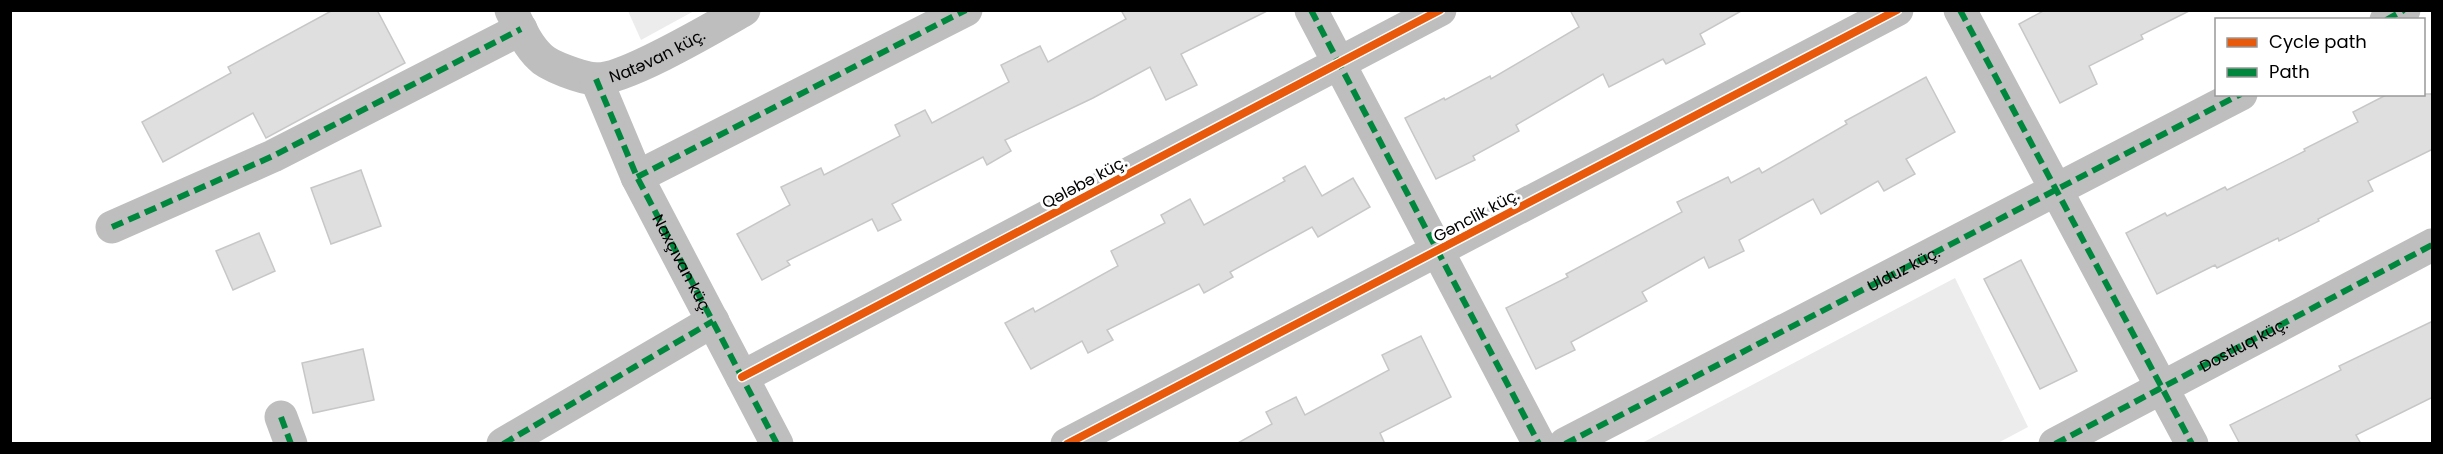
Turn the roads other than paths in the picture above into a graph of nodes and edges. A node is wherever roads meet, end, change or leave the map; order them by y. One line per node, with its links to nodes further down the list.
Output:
1 (744, 10): 11 (street, Natəvan küç.)
2 (966, 10): 13 (street)
3 (1311, 10): 10 (street)
4 (1440, 10): 10 (street, Qələbə küç.)
5 (1897, 10): 17 (street, Gənclik küç.)
6 (1960, 10): 14 (street)
7 (2404, 10): 8 (street)
8 (2390, 18)
9 (516, 20): 11 (street, Natəvan küç.); 15 (street)
10 (1339, 64): 17 (street); 19 (street, Qələbə küç.)
11 (596, 79): 13 (street, Naxçıvan küç.)
12 (2237, 96): 14 (street, Ulduz küç.)
13 (637, 177): 18 (street, Naxçıvan küç.)
14 (2056, 190): 20 (street); 25 (street, Ulduz küç.)
15 (112, 228)
16 (2433, 245): 20 (street, Dostluq küç.)
17 (1436, 251): 23 (street, Gənclik küç.); 24 (street)
18 (712, 321): 19 (street, Naxçıvan küç.); 21 (street)
19 (742, 377): 22 (street, Naxçıvan küç.)
20 (2162, 387): 26 (street, Dostluq küç.); 27 (street)
21 (503, 444)
22 (777, 444)
23 (1067, 444)
24 (1539, 444)
25 (1565, 444)
26 (2055, 444)
27 (2192, 444)

